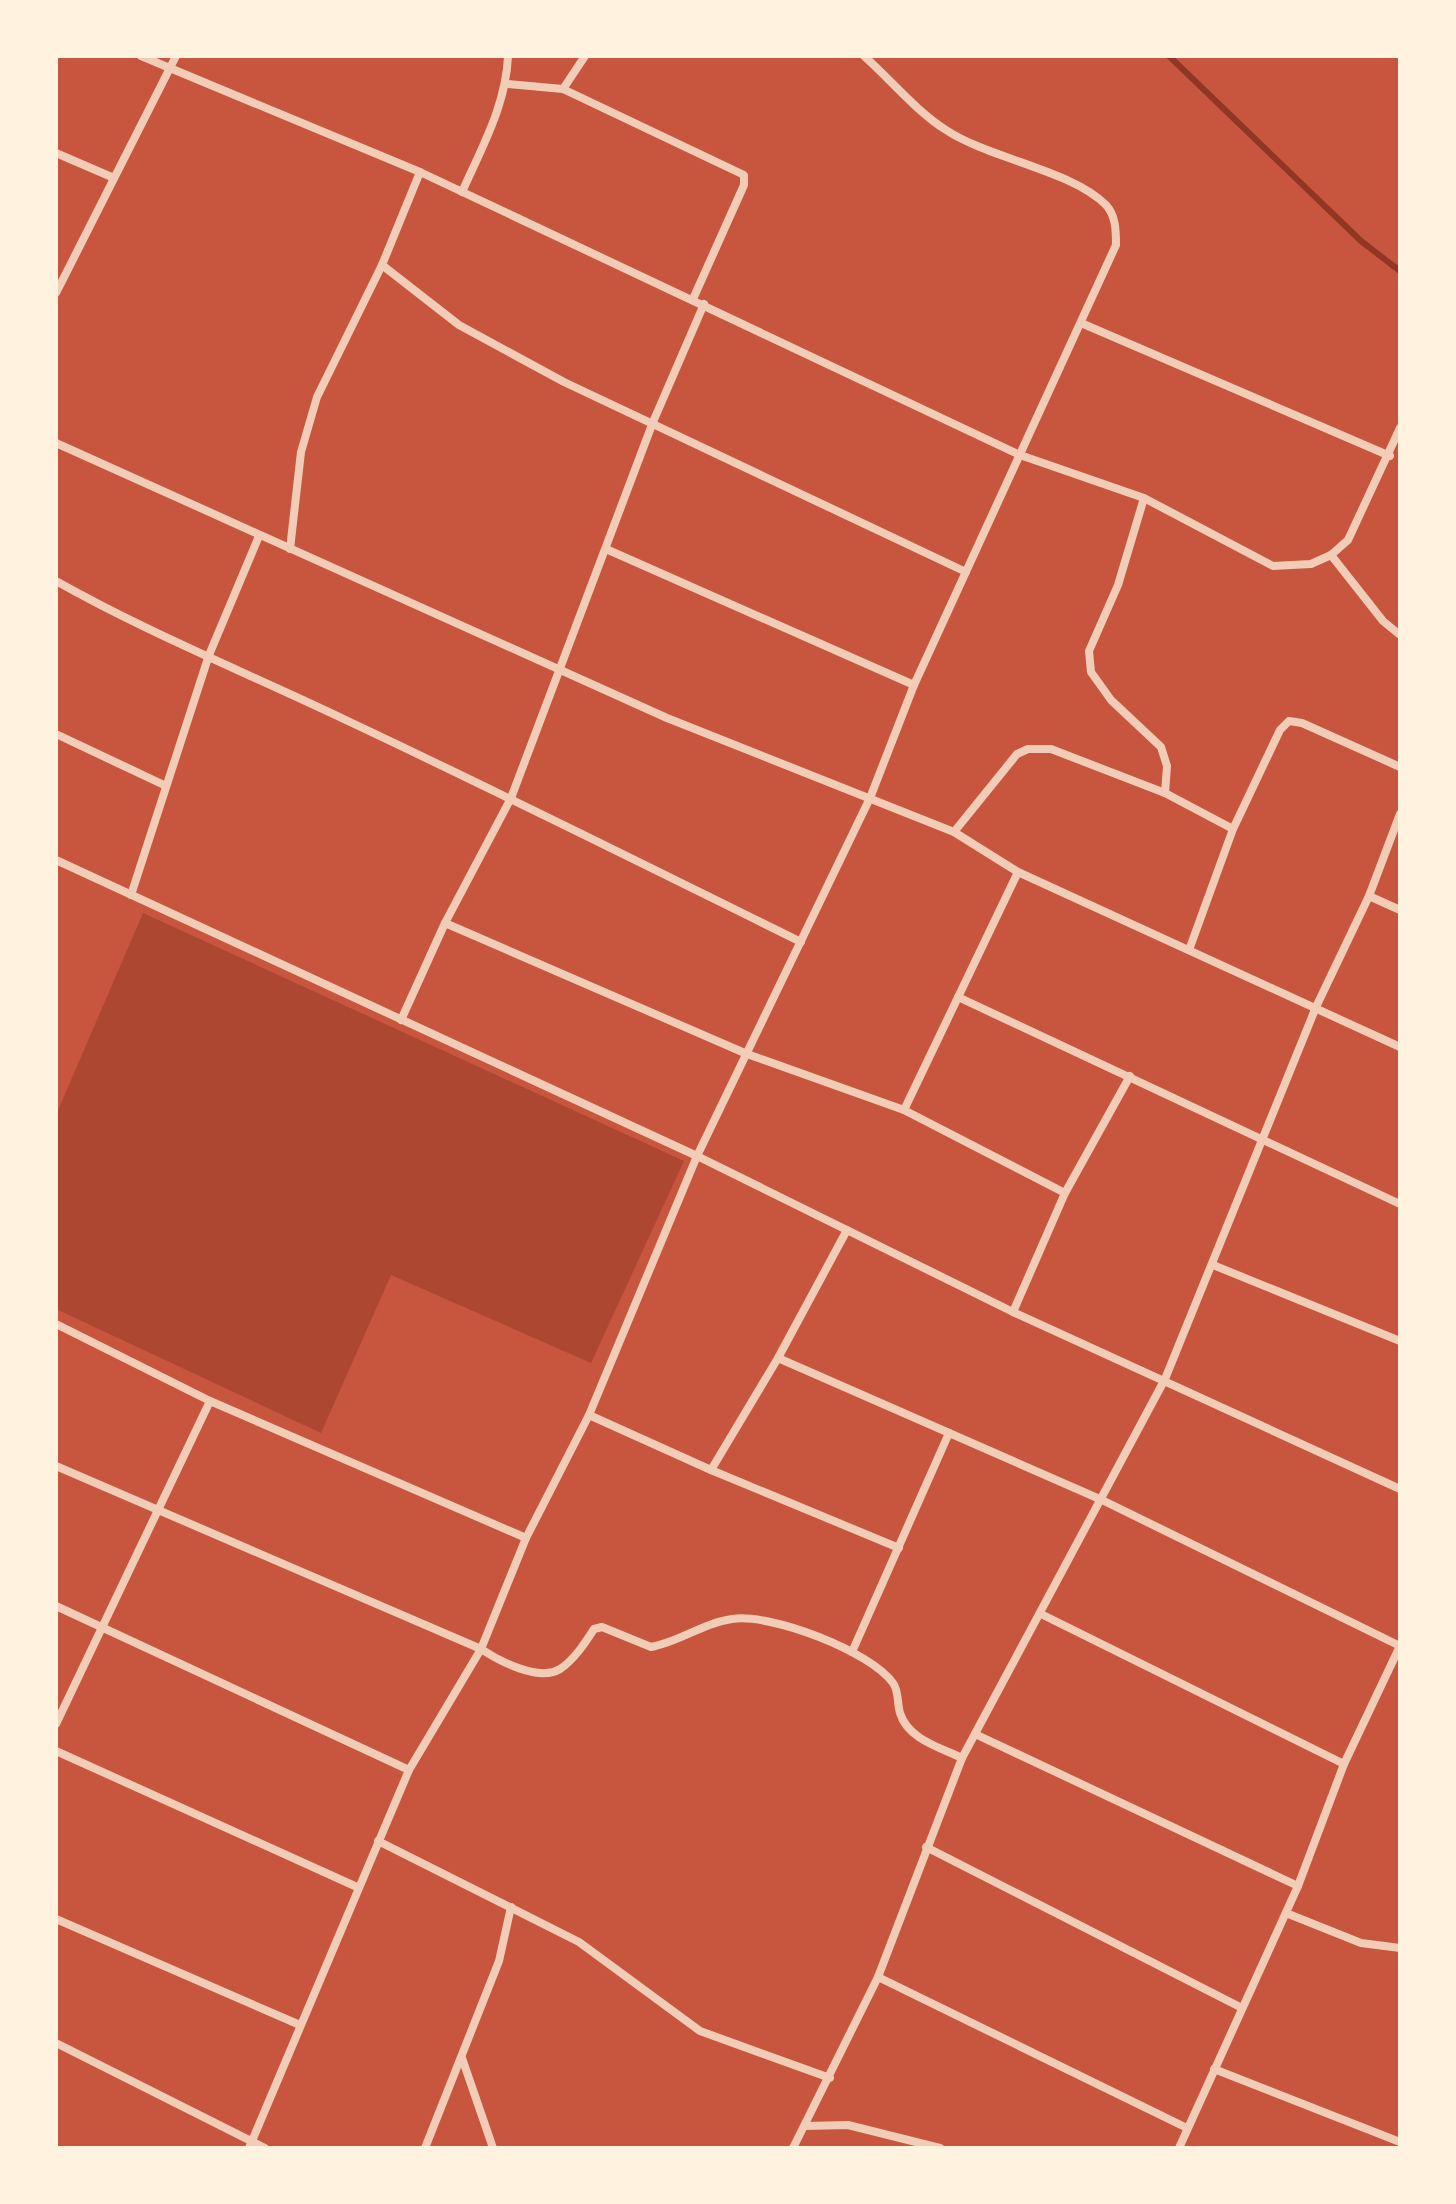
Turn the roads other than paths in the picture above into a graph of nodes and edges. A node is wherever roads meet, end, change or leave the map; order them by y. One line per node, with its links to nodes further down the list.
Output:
1 (141, 56): 6 (street)
2 (176, 56): 6 (street)
3 (508, 56): 7 (street)
4 (585, 56): 8 (street)
5 (864, 56): 17 (street)
6 (170, 69): 10 (street); 11 (street)
7 (507, 84): 8 (street); 12 (street)
8 (563, 89): 15 (street)
9 (56, 153): 11 (street)
10 (420, 172): 12 (street); 13 (street)
11 (114, 178): 14 (street)
12 (462, 192): 15 (street)
13 (382, 265): 18 (street); 25 (street)
14 (56, 293)
15 (693, 299): 16 (street)
16 (704, 304): 18 (street); 21 (street)
17 (1081, 323): 21 (street); 22 (street)
18 (653, 422): 26 (street); 28 (street)
19 (1400, 428): 22 (street)
20 (56, 443): 24 (street)
21 (1020, 455): 23 (street); 28 (street)
22 (1390, 456): 27 (street)
23 (1144, 498): 27 (street); 37 (street)
24 (259, 536): 25 (street); 31 (street)
25 (290, 549): 32 (street)
26 (606, 549): 32 (street); 33 (street)
27 (1331, 555): 30 (street)
28 (966, 572): 33 (street)
29 (56, 581): 31 (street)
30 (1400, 635)
31 (209, 655): 36 (street); 38 (street)
32 (562, 668): 38 (street); 39 (street)
33 (914, 685): 39 (street)
34 (56, 734): 36 (street)
35 (1400, 767): 41 (street)
36 (164, 785): 45 (street)
37 (1165, 793): 41 (street); 42 (street)
38 (511, 798): 48 (street); 49 (street)
39 (870, 798): 42 (street); 49 (street)
40 (1400, 814): 46 (street)
41 (1233, 829): 50 (street)
42 (954, 832): 44 (street)
43 (56, 860): 45 (street)
44 (1018, 872): 50 (street); 51 (street)
45 (131, 895): 53 (street)
46 (1369, 896): 47 (street); 52 (street)
47 (1400, 910)
48 (445, 923): 53 (street); 55 (street)
49 (801, 942): 55 (street)
50 (1189, 950): 52 (street)
51 (958, 997): 56 (street); 57 (street)
52 (1316, 1007): 54 (street); 58 (street)
53 (401, 1020): 59 (street)
54 (1400, 1047)
55 (747, 1054): 57 (street); 59 (street)
56 (1130, 1076): 58 (street); 60 (street)
57 (904, 1110): 60 (street)
58 (1265, 1138): 61 (street); 63 (street)
59 (697, 1156): 62 (street); 70 (street)
60 (1065, 1193): 64 (street)
61 (1400, 1204)
62 (847, 1230): 64 (street); 67 (street)
63 (1213, 1265): 66 (street); 68 (street)
64 (1013, 1312): 68 (street)
65 (56, 1324): 69 (street)
66 (1400, 1341)
67 (778, 1358): 71 (street); 73 (street)
68 (1165, 1379): 74 (street); 75 (street)
69 (210, 1401): 76 (street); 77 (street)
70 (589, 1415): 73 (street); 77 (street)
71 (949, 1433): 75 (street); 78 (street)
72 (56, 1466): 76 (street)
73 (711, 1470): 78 (street)
74 (1400, 1489)
75 (1102, 1500): 80 (street); 82 (street)
76 (160, 1508): 81 (street); 83 (street)
77 (526, 1538): 83 (street)
78 (899, 1548): 84 (street)
79 (56, 1606): 81 (street)
80 (1041, 1614): 86 (street); 89 (street)
81 (103, 1625): 85 (street); 90 (street)
82 (1400, 1646): 89 (street)
83 (481, 1649): 84 (street); 90 (street)
84 (852, 1652): 88 (street)
85 (56, 1724)
86 (975, 1734): 88 (street); 93 (street)
87 (56, 1751): 94 (street)
88 (962, 1758): 92 (street)
89 (1344, 1764): 93 (street)
90 (409, 1770): 91 (street)
91 (378, 1841): 94 (street); 95 (street)
92 (926, 1847): 99 (street); 100 (street)
93 (1298, 1886): 96 (street)
94 (357, 1887): 101 (street)
95 (511, 1907): 103 (street); 105 (street)
96 (1286, 1913): 98 (street); 100 (street)
97 (56, 1919): 101 (street)
98 (1400, 1948)
99 (878, 1977): 105 (street); 107 (street)
100 (1242, 2008): 104 (street)
101 (300, 2025): 109 (street)
102 (56, 2043): 109 (street)
103 (462, 2057): 111 (street); 112 (street)
104 (1214, 2069): 107 (street); 108 (street)
105 (830, 2078): 106 (street)
106 (805, 2126): 113 (street); 114 (street)
107 (1187, 2128): 115 (street)
108 (1400, 2142)
109 (250, 2145): 110 (street)
110 (265, 2148)
111 (425, 2148)
112 (493, 2148)
113 (793, 2148)
114 (940, 2148)
115 (1179, 2148)

